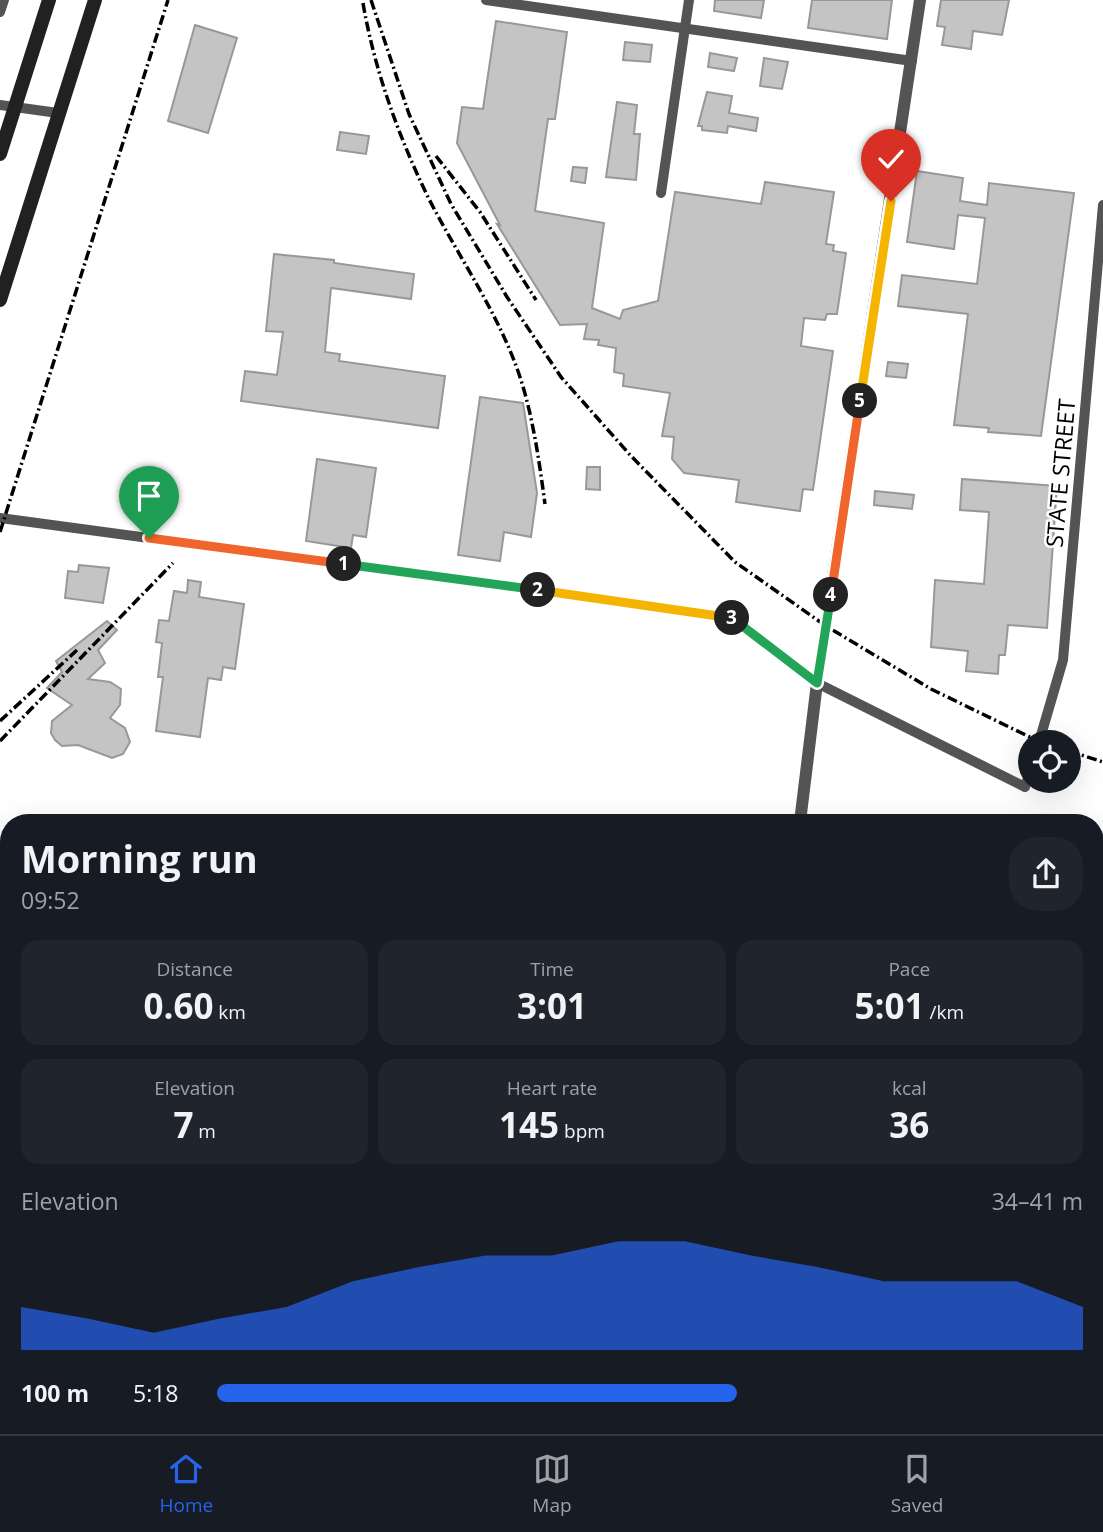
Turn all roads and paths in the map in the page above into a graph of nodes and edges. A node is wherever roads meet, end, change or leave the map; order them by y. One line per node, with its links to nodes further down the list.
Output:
1 (4, 0): 7 (street)
2 (49, 0): 10 (main road)
3 (95, 0): 11 (main road)
4 (486, 0): 8 (street)
5 (689, 0): 8 (street)
6 (920, 0): 9 (street)
7 (0, 12)
8 (685, 27): 9 (street); 13 (street)
9 (912, 61): 17 (street)
10 (7, 106): 11 (street); 12 (main road)
11 (58, 113): 15 (main road)
12 (0, 154)
13 (661, 193)
14 (1103, 205): 18 (street, STATE STREET)
15 (0, 297)
16 (0, 519): 17 (street)
17 (817, 683): 19 (street); 20 (street)
18 (1043, 730)
19 (1018, 784)
20 (801, 814)

